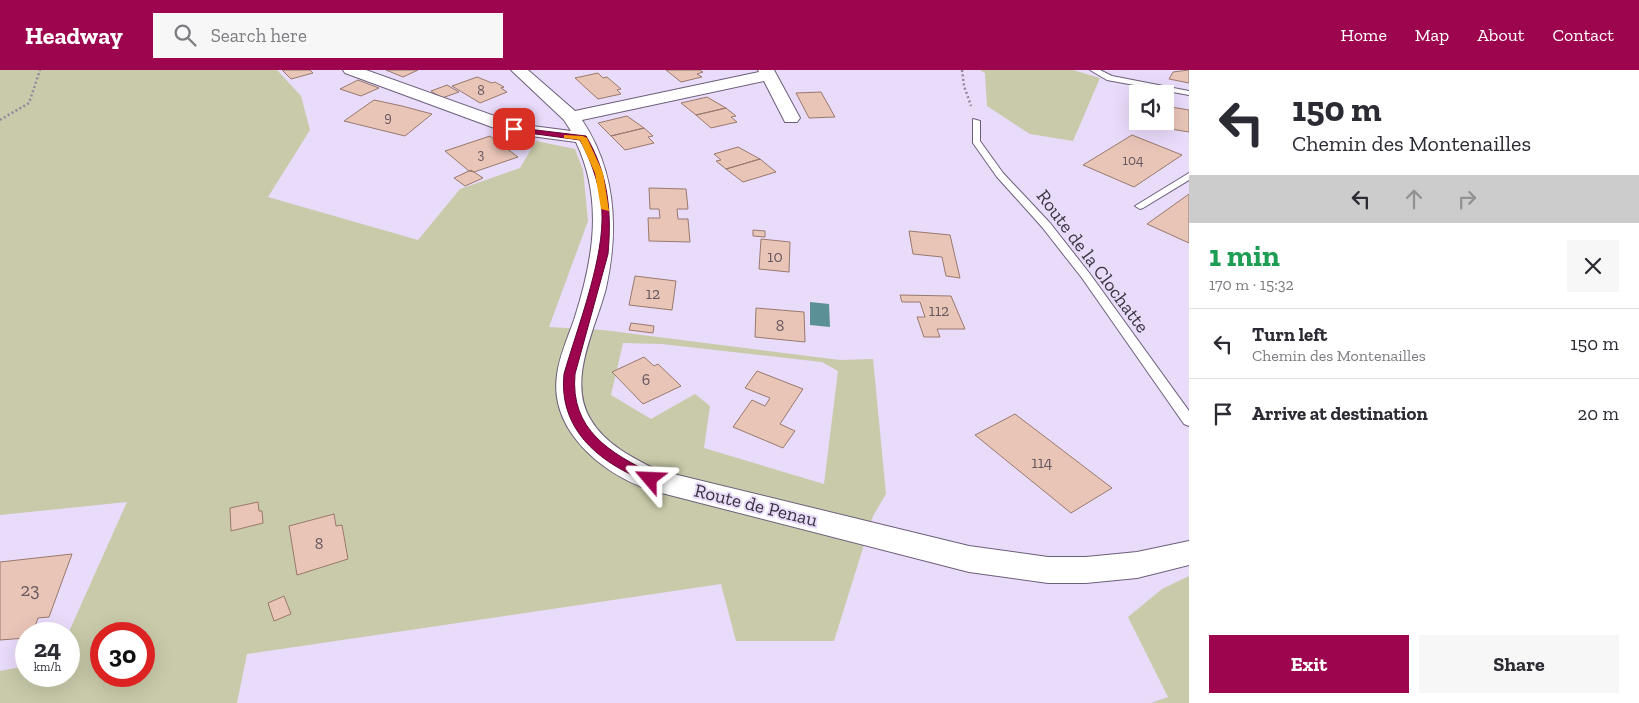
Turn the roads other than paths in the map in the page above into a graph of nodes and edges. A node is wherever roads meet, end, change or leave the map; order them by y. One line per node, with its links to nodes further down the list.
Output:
1 (351, 70): 9 (street)
2 (519, 70): 6 (street, Route de Penau)
3 (1094, 70): 5 (lane)
4 (768, 73): 6 (street); 7 (street)
5 (1189, 93)
6 (571, 118): 9 (street, Route de Penau)
7 (791, 118)
8 (976, 121): 12 (lane, Route de la Clochatte)
9 (583, 138): 13 (street, Route de Penau)
10 (1189, 176): 11 (lane)
11 (1140, 206)
12 (1189, 422)
13 (1189, 553)

